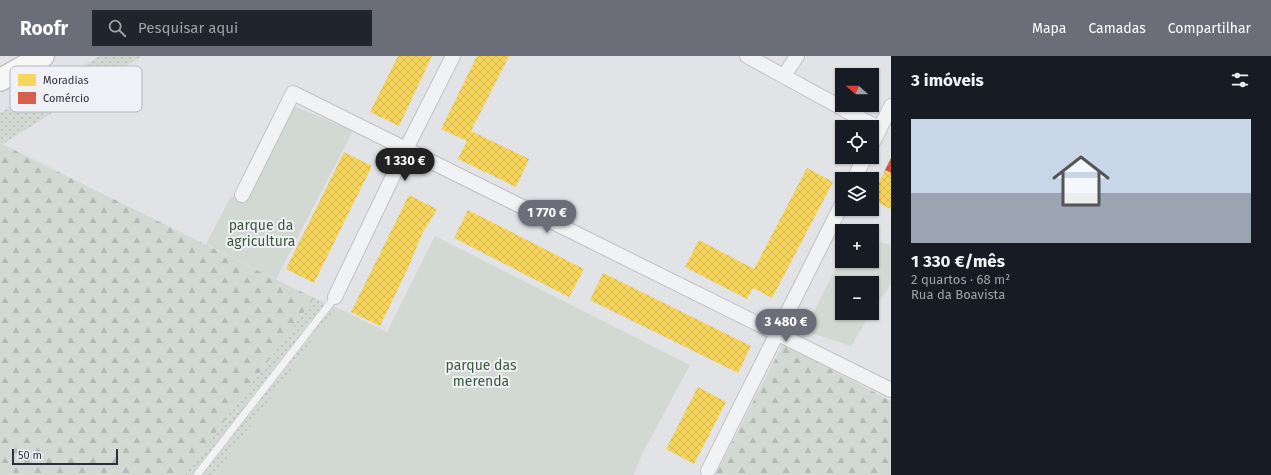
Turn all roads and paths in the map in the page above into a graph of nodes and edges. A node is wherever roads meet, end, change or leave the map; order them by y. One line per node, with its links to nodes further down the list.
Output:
1 (43, 56): 5 (highway)
2 (453, 56): 11 (street)
3 (747, 56): 7 (street)
4 (796, 56): 7 (street)
5 (25, 66)
6 (10, 74): 8 (highway)
7 (784, 76): 10 (street)
8 (0, 80)
9 (891, 106): 10 (street)
10 (880, 129)
11 (406, 149): 12 (street); 14 (street); 15 (street)
12 (242, 195)
13 (836, 216): 15 (street)
14 (335, 297): 18 (lane)
15 (776, 334): 16 (street); 17 (street)
16 (891, 390)
17 (708, 471)
18 (197, 475)

